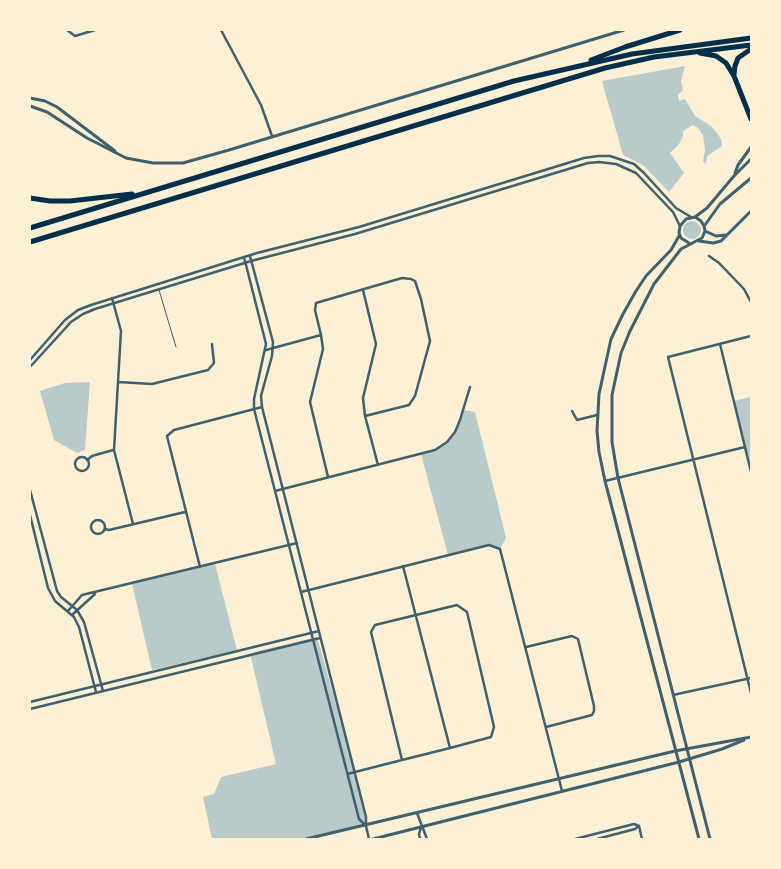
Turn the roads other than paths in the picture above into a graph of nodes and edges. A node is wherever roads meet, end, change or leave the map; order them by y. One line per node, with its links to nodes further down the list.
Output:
1 (67, 30): 2 (street)
2 (95, 30)
3 (222, 30): 15 (street)
4 (624, 30): 15 (street)
5 (680, 30): 10 (highway)
6 (751, 38): 10 (highway)
7 (751, 45): 9 (highway)
8 (751, 49): 11 (highway)
9 (694, 52): 11 (highway); 32 (highway)
10 (572, 67): 21 (highway)
11 (734, 76): 14 (highway)
12 (30, 98): 17 (street)
13 (30, 106): 17 (street)
14 (751, 119)
15 (272, 136): 17 (street)
16 (751, 147): 19 (street)
17 (122, 156)
18 (751, 159): 19 (street)
19 (734, 176): 24 (street)
20 (751, 178): 26 (street)
21 (145, 193): 22 (highway); 27 (highway)
22 (30, 198)
23 (751, 211): 30 (street)
24 (693, 217): 25 (street); 26 (street); 34 (street)
25 (680, 226): 29 (street); 37 (street)
26 (704, 226): 28 (street)
27 (30, 228)
28 (705, 231): 30 (street); 31 (street)
29 (680, 235): 33 (street); 58 (street)
30 (727, 235): 31 (street)
31 (698, 241): 33 (street)
32 (30, 242)
33 (689, 244): 67 (street)
34 (250, 256): 36 (street); 37 (street)
35 (709, 256): 42 (street)
36 (244, 258): 38 (street); 41 (street)
37 (251, 261): 38 (street); 49 (street)
38 (246, 263): 39 (street); 50 (street)
39 (158, 289): 43 (street); 48 (lane)
40 (363, 290): 44 (street); 59 (street); 59 (street)
41 (112, 298): 43 (street); 51 (street)
42 (751, 302)
43 (114, 303): 52 (street); 53 (street)
44 (322, 335): 49 (street); 66 (street)
45 (751, 336): 47 (street)
46 (212, 344): 53 (street)
47 (720, 344): 60 (street); 63 (street)
48 (176, 347)
49 (273, 348): 50 (street); 55 (street)
50 (266, 350): 56 (street)
51 (30, 360)
52 (30, 367)
53 (118, 382): 61 (street)
54 (470, 387): 64 (street)
55 (262, 407): 56 (street); 69 (street)
56 (254, 409): 71 (street); 72 (street)
57 (572, 411): 58 (street)
58 (598, 415): 68 (street)
59 (365, 416): 64 (street)
60 (745, 447): 63 (street); 65 (street)
61 (114, 450): 62 (street); 74 (street)
62 (87, 460): 62 (street)
63 (693, 460): 67 (street); 98 (street)
64 (378, 465): 66 (street)
65 (751, 472)
66 (328, 478): 69 (street)
67 (618, 478): 68 (street); 105 (street)
68 (605, 481): 111 (street)
69 (283, 489): 71 (street); 78 (street)
70 (30, 490): 76 (street)
71 (275, 491): 79 (street)
72 (186, 512): 74 (street); 81 (street)
73 (30, 515): 77 (street)
74 (133, 524): 75 (street)
75 (105, 529): 75 (street)
76 (42, 539): 77 (street); 85 (street)
77 (37, 541): 87 (street)
78 (297, 544): 79 (street); 82 (street)
79 (289, 545): 81 (street); 83 (street)
80 (403, 566): 82 (street); 89 (street); 94 (street)
81 (200, 567): 84 (street)
82 (308, 590): 83 (street); 90 (street)
83 (301, 592): 91 (street)
84 (96, 593): 85 (street); 86 (street)
85 (72, 606): 86 (street); 87 (street)
86 (77, 610): 88 (street); 100 (street)
87 (68, 611): 88 (street)
88 (72, 615): 101 (street)
89 (415, 615): 109 (street); 109 (street); 113 (street)
90 (319, 631): 91 (street); 92 (street)
91 (312, 633): 93 (street); 95 (street)
92 (320, 638): 93 (street); 115 (street)
93 (313, 639): 96 (street); 116 (street)
94 (526, 647): 108 (street); 108 (street)
95 (212, 657): 96 (street); 97 (street)
96 (213, 664): 99 (street)
97 (144, 673): 99 (street); 100 (street)
98 (749, 679): 104 (street); 105 (street)
99 (146, 680): 102 (street)
100 (101, 684): 101 (street); 102 (street)
101 (95, 686): 103 (street); 106 (street)
102 (103, 691): 103 (street)
103 (96, 692): 107 (street)
104 (751, 693)
105 (673, 695): 110 (street)
106 (30, 702)
107 (30, 709)
108 (546, 727): 117 (street)
109 (450, 748): 113 (street)
110 (688, 748): 111 (street); 112 (street); 112 (street)
111 (675, 751): 114 (street); 117 (street)
112 (690, 759): 114 (street); 133 (street)
113 (402, 760): 115 (street)
114 (679, 762): 118 (street); 132 (street)
115 (355, 772): 116 (street); 120 (street)
116 (348, 774): 120 (street)
117 (559, 778): 118 (street); 119 (street)
118 (563, 793): 122 (street)
119 (417, 813): 120 (street); 122 (street)
120 (366, 826): 124 (street); 125 (street)
121 (639, 826): 123 (street); 130 (street); 131 (street)
122 (421, 827): 126 (street); 127 (street); 128 (street)
123 (585, 838): 129 (street)
124 (306, 839)
125 (369, 839)
126 (373, 839)
127 (420, 839)
128 (426, 839)
129 (578, 839)
130 (597, 839)
131 (642, 839)
132 (699, 839)
133 (710, 839)

